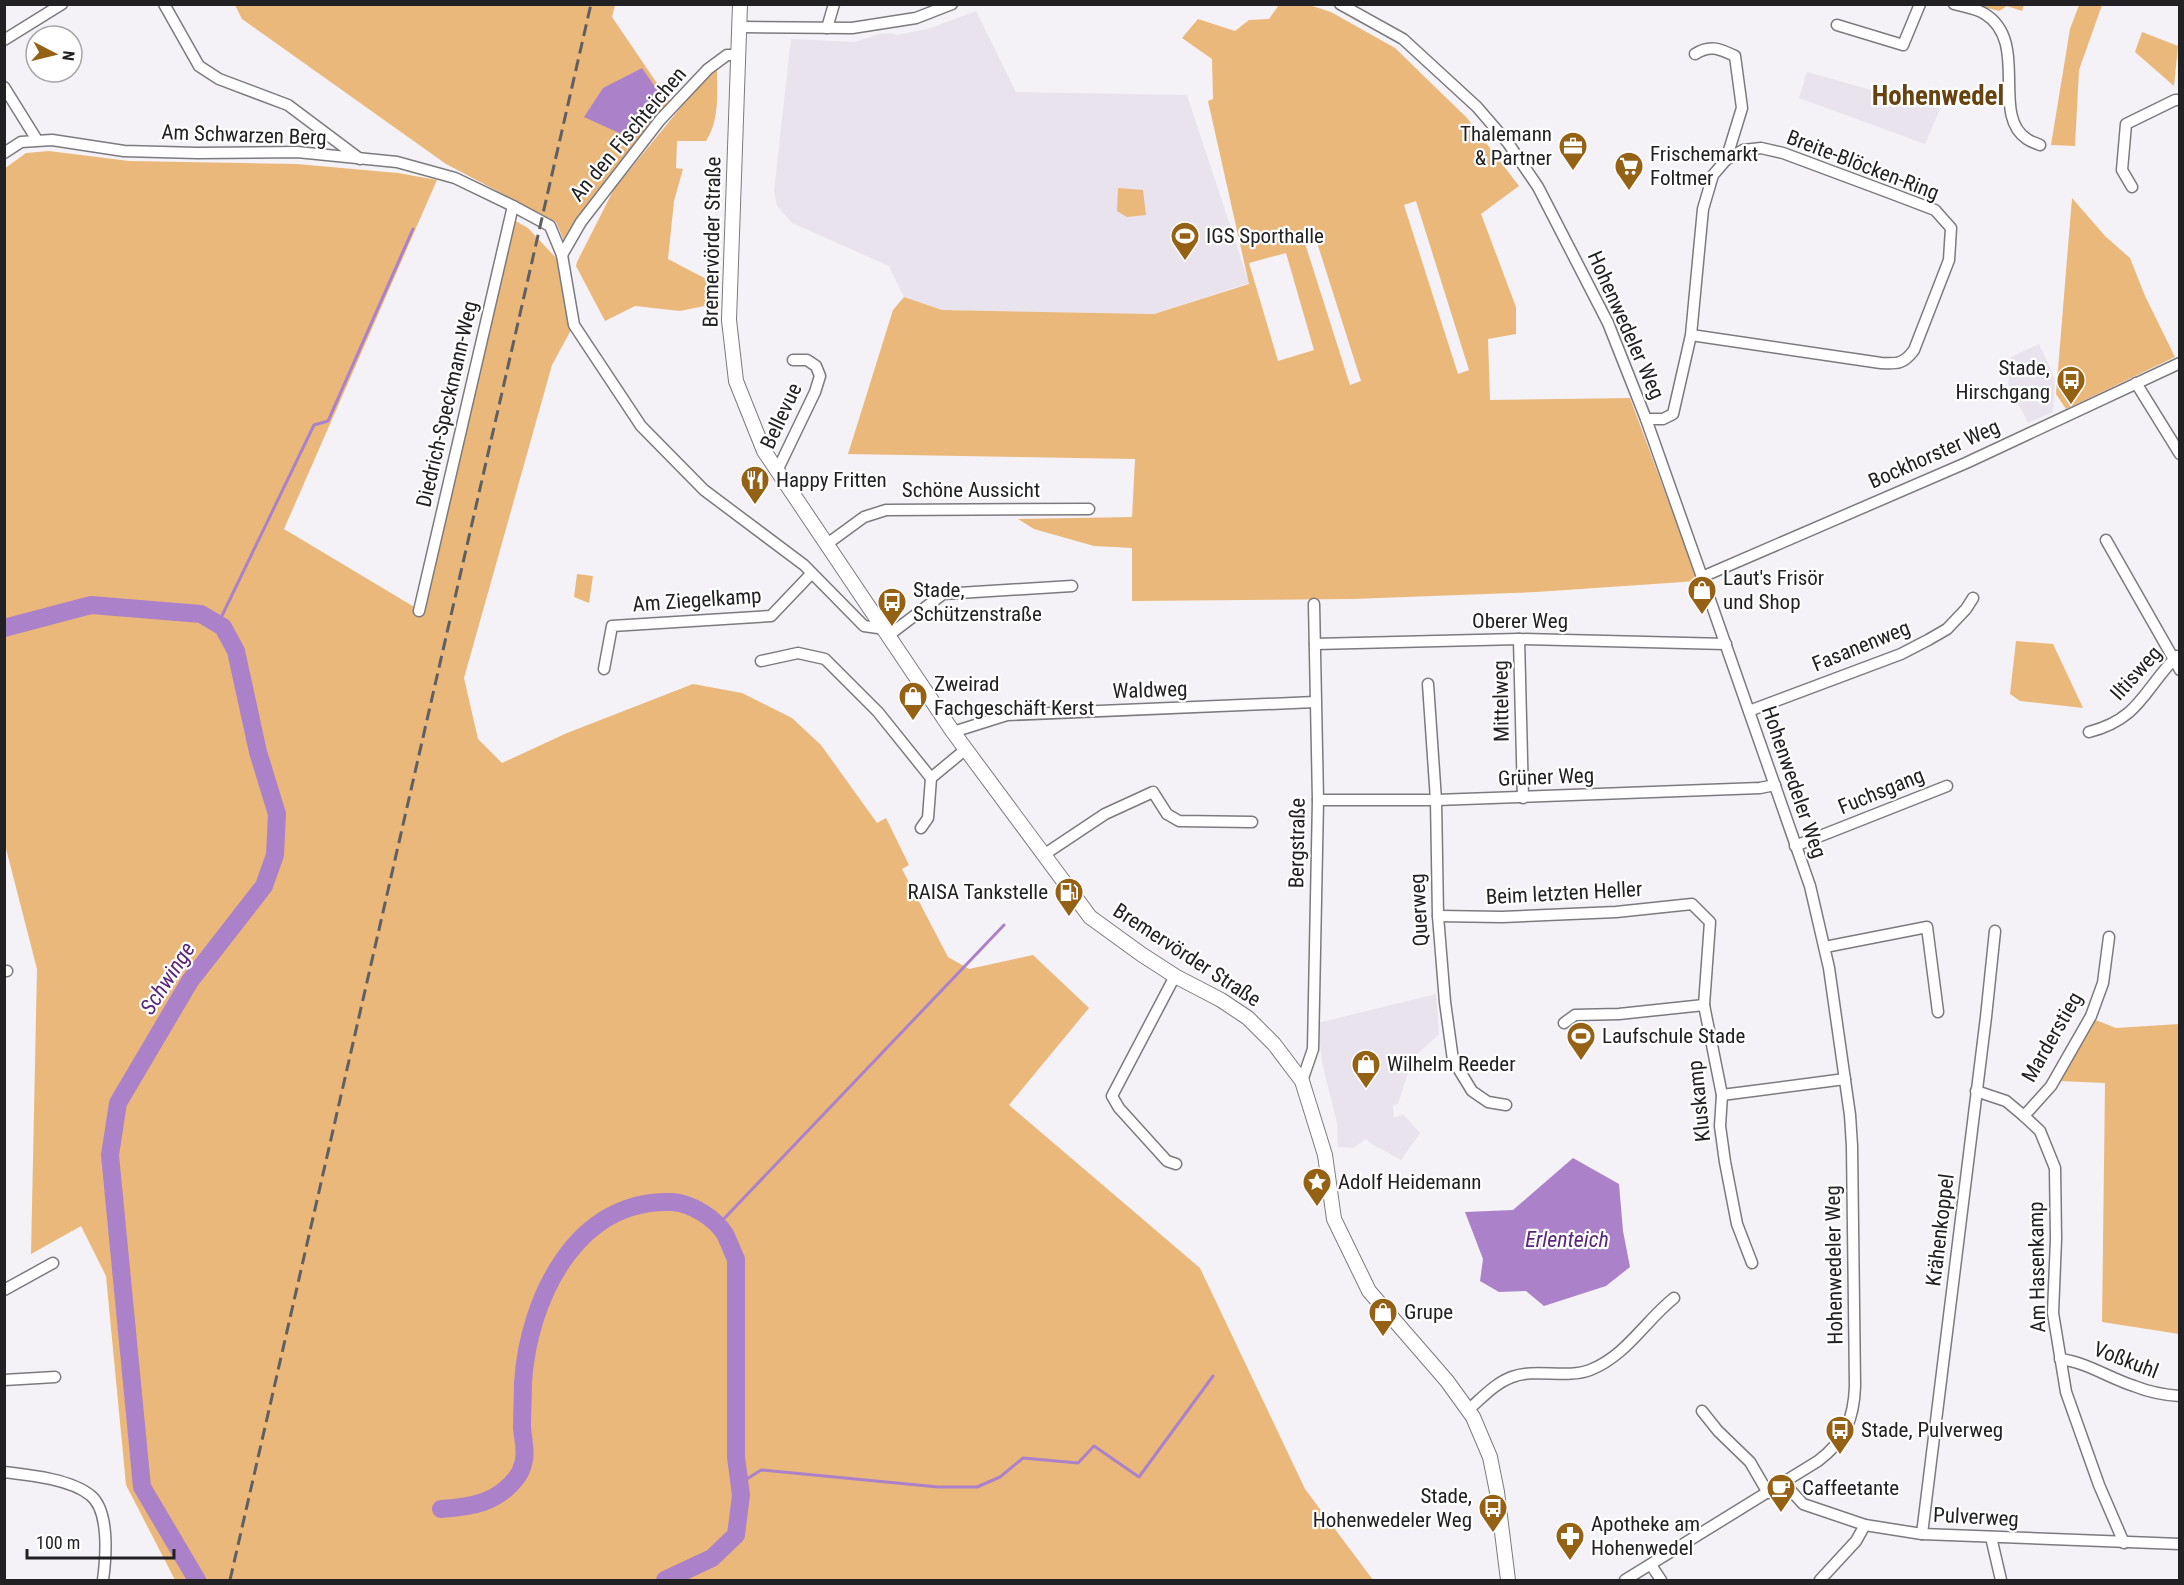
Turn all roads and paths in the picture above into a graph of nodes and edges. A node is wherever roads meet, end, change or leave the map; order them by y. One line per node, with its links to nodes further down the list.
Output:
1 (62, 4): 12 (street)
2 (165, 4): 20 (street)
3 (740, 4): 10 (main road, Bremervörder Straße)
4 (834, 4): 11 (street)
5 (952, 4): 11 (street)
6 (1340, 4): 29 (street, Hohenwedeler Weg)
7 (1920, 4): 9 (street)
8 (1954, 4): 18 (street)
9 (1837, 25)
10 (740, 27): 11 (street); 14 (main road, Bremervörder Straße)
11 (827, 28)
12 (4, 40)
13 (1695, 54): 21 (street)
14 (733, 55): 24 (street, An den Fischteichen); 31 (main road, Bremervörder Straße)
15 (4, 87): 17 (street)
16 (2180, 100): 22 (street)
17 (37, 140): 19 (street, Am Schwarzen Berg); 20 (street, Am Schwarzen Berg)
18 (2040, 145)
19 (4, 153)
20 (361, 159): 23 (street, Am Schwarzen Berg)
21 (1726, 160): 25 (street); 25 (street, Breite-Blöcken-Ring)
22 (2132, 187)
23 (513, 206): 24 (street, Am Schwarzen Berg); 40 (street, Diedrich-Speckmann-Weg)
24 (562, 255): 35 (street, Am Schwarzen Berg)
25 (1691, 335): 29 (street)
26 (793, 360): 31 (street, Bellevue)
27 (2180, 363): 28 (street, Bockhorster Weg)
28 (2136, 382): 30 (street); 36 (street, Bockhorster Weg)
29 (1646, 419): 36 (street, Hohenwedeler Weg)
30 (2180, 454)
31 (777, 471): 34 (main road, Bremervörder Straße)
32 (1089, 509): 34 (street, Schöne Aussicht)
33 (2106, 540): 45 (street)
34 (827, 544): 41 (main road, Bremervörder Straße)
35 (811, 574): 41 (street, Am Schwarzen Berg); 47 (street, Am Ziegelkamp)
36 (1702, 577): 44 (street, Hohenwedeler Weg)
37 (1072, 586): 41 (street)
38 (1972, 598): 51 (street, Fasanenweg)
39 (1314, 604): 43 (street, Bergstraße)
40 (419, 611)
41 (887, 632): 52 (main road, Bremervörder Straße)
42 (1519, 639): 43 (street, Oberer Weg); 44 (street, Oberer Weg); 58 (street, Mittelweg)
43 (1315, 644): 50 (street, Bergstraße)
44 (1726, 644): 51 (street, Hohenwedeler Weg)
45 (2177, 656): 48 (street); 53 (street, Iltisweg)
46 (760, 661): 55 (street)
47 (604, 669)
48 (2180, 669)
49 (1428, 684): 60 (street, Querweg)
50 (1315, 702): 52 (street, Waldweg); 59 (street, Bergstraße)
51 (1749, 711): 56 (street, Hohenwedeler Weg)
52 (953, 732): 54 (main road, Bremervörder Straße)
53 (2089, 732)
54 (966, 749): 55 (street); 64 (main road, Bremervörder Straße)
55 (931, 778): 62 (street)
56 (1775, 785): 58 (street, Grüner Weg); 63 (street, Hohenwedeler Weg)
57 (1947, 786): 63 (street, Fuchsgang)
58 (1523, 798): 60 (street, Grüner Weg)
59 (1318, 800): 60 (street, Grüner Weg); 75 (street, Bergstraße)
60 (1436, 800): 66 (street, Querweg)
61 (1252, 822): 64 (street)
62 (921, 828)
63 (1795, 846): 69 (street, Hohenwedeler Weg)
64 (1045, 854): 70 (main road, Bremervörder Straße)
65 (1692, 904): 66 (street, Beim letzten Heller); 71 (street, Kluskamp)
66 (1438, 916): 78 (street, Querweg)
67 (1995, 930): 76 (street, Krähenkoppel)
68 (2109, 937): 79 (street, Marderstieg)
69 (1825, 947): 72 (street); 74 (street, Hohenwedeler Weg)
70 (1175, 976): 75 (main road, Bremervörder Straße); 80 (street)
71 (1704, 1005): 73 (street); 77 (street, Kluskamp)
72 (1938, 1012)
73 (1564, 1023)
74 (1845, 1079): 77 (street); 92 (street, Hohenwedeler Weg)
75 (1302, 1081): 89 (main road, Bremervörder Straße)
76 (1977, 1091): 79 (street, Am Hasenkamp); 95 (street, Krähenkoppel)
77 (1722, 1095): 82 (street, Kluskamp)
78 (1506, 1105)
79 (2024, 1116): 85 (street, Am Hasenkamp)
80 (1176, 1164)
81 (53, 1263): 83 (street)
82 (1752, 1263)
83 (4, 1290)
84 (1674, 1298): 89 (street)
85 (2060, 1359): 88 (street, Voßkuhl); 97 (street, Am Hasenkamp)
86 (56, 1377): 87 (street)
87 (4, 1380)
88 (2180, 1396)
89 (1468, 1410): 100 (main road, Bremervörder Straße)
90 (1702, 1411): 93 (street)
91 (4, 1472): 101 (street)
92 (1784, 1483): 93 (street, Hohenwedeler Weg); 94 (street, Pulverweg)
93 (1768, 1493): 99 (street, Hohenwedeler Weg)
94 (1865, 1525): 95 (street, Pulverweg); 104 (street)
95 (1922, 1534): 96 (street, Pulverweg)
96 (1991, 1538): 97 (street, Pulverweg); 105 (street)
97 (2124, 1543): 98 (street, Pulverweg)
98 (2180, 1544)
99 (1651, 1565): 102 (street, Hohenwedeler Weg); 103 (street)
100 (1508, 1580)
101 (103, 1581)
102 (1625, 1581)
103 (1661, 1581)
104 (1820, 1581)
105 (2001, 1581)

